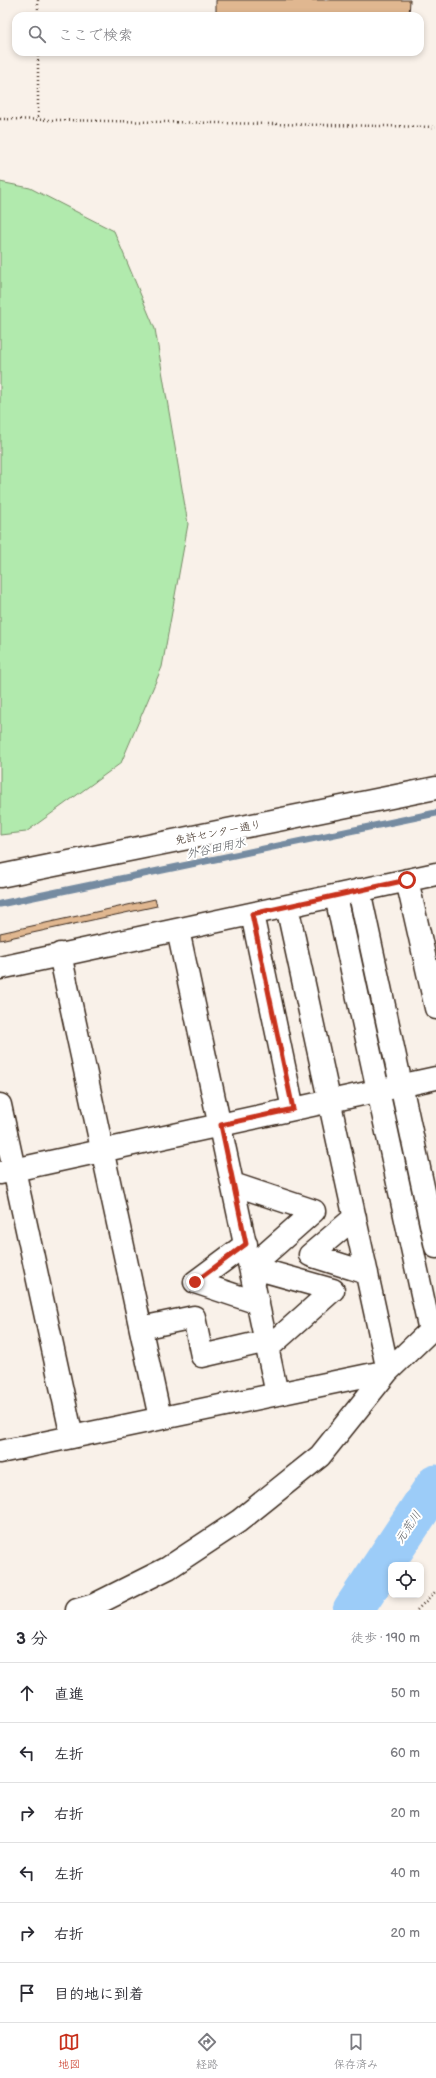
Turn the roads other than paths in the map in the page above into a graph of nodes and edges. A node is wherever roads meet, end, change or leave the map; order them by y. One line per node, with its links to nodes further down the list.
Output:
1 (436, 788): 3 (street, 免許センター通り)
2 (436, 874): 4 (street)
3 (0, 876)
4 (407, 880): 5 (street); 9 (street)
5 (359, 890): 6 (street); 15 (street)
6 (336, 896): 7 (street); 16 (street)
7 (287, 906): 8 (street); 17 (street)
8 (252, 914): 10 (street); 19 (street)
9 (427, 920): 13 (street)
10 (178, 930): 11 (street); 20 (street)
11 (60, 954): 12 (street); 21 (street)
12 (0, 968)
13 (436, 1008)
14 (436, 1078): 15 (street)
15 (401, 1086): 16 (street); 26 (street)
16 (378, 1091): 17 (street); 31 (street)
17 (329, 1101): 19 (street); 24 (street)
18 (0, 1105): 22 (street)
19 (293, 1109): 20 (street)
20 (221, 1125): 21 (street); 23 (street)
21 (102, 1151): 22 (street); 30 (street)
22 (7, 1172): 36 (street)
23 (233, 1184): 25 (street); 27 (street)
24 (355, 1217): 28 (street); 28 (street)
25 (246, 1244): 27 (street); 29 (street)
26 (436, 1247)
27 (251, 1267): 29 (street); 32 (street)
28 (367, 1273): 33 (street)
29 (258, 1303): 32 (street)
30 (141, 1328): 32 (street); 35 (street)
31 (433, 1328): 33 (street)
32 (267, 1345): 34 (street)
33 (388, 1371): 34 (street); 38 (street)
34 (277, 1394): 35 (street)
35 (160, 1418): 36 (street)
36 (72, 1437): 37 (street)
37 (0, 1452)
38 (77, 1610)

